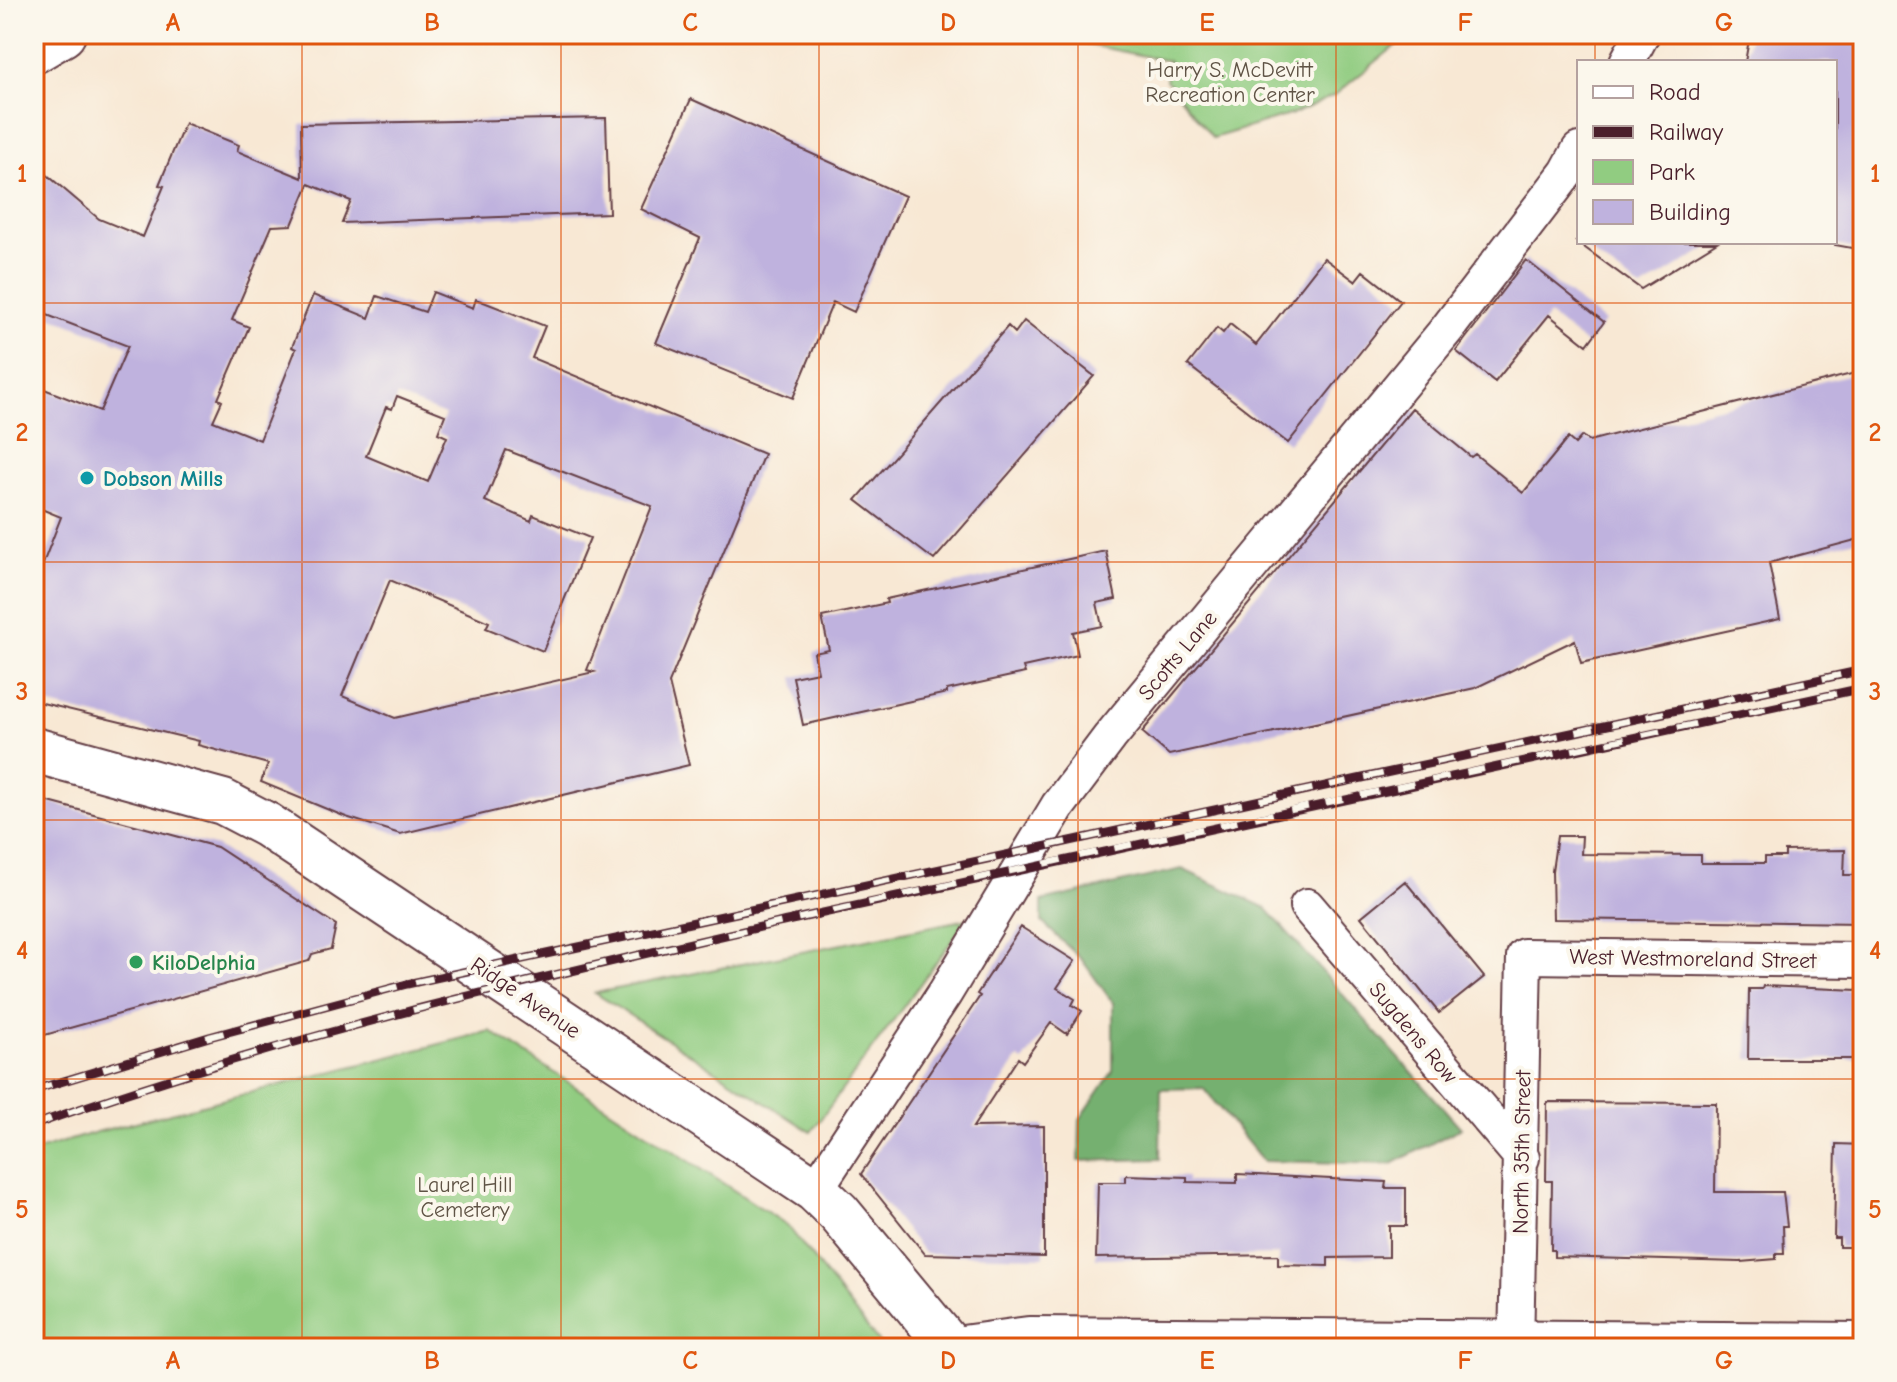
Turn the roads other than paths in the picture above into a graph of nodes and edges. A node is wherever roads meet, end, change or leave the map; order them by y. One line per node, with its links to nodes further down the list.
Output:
1 (63, 34): 3 (main road)
2 (1642, 34): 4 (street)
3 (34, 51)
4 (1628, 60)
5 (1577, 154): 11 (street, Scotts Lane)
6 (34, 750): 11 (main road, Ridge Avenue)
7 (1307, 906): 10 (street, Sugdens Row)
8 (1524, 956): 9 (street, West Westmoreland Street); 10 (street, North 35th Street)
9 (1863, 960)
10 (1522, 1158): 12 (street, North 35th Street)
11 (815, 1190): 14 (main road, Ridge Avenue)
12 (1516, 1346): 13 (main road); 15 (main road)
13 (1847, 1346)
14 (951, 1348)
15 (963, 1348)

